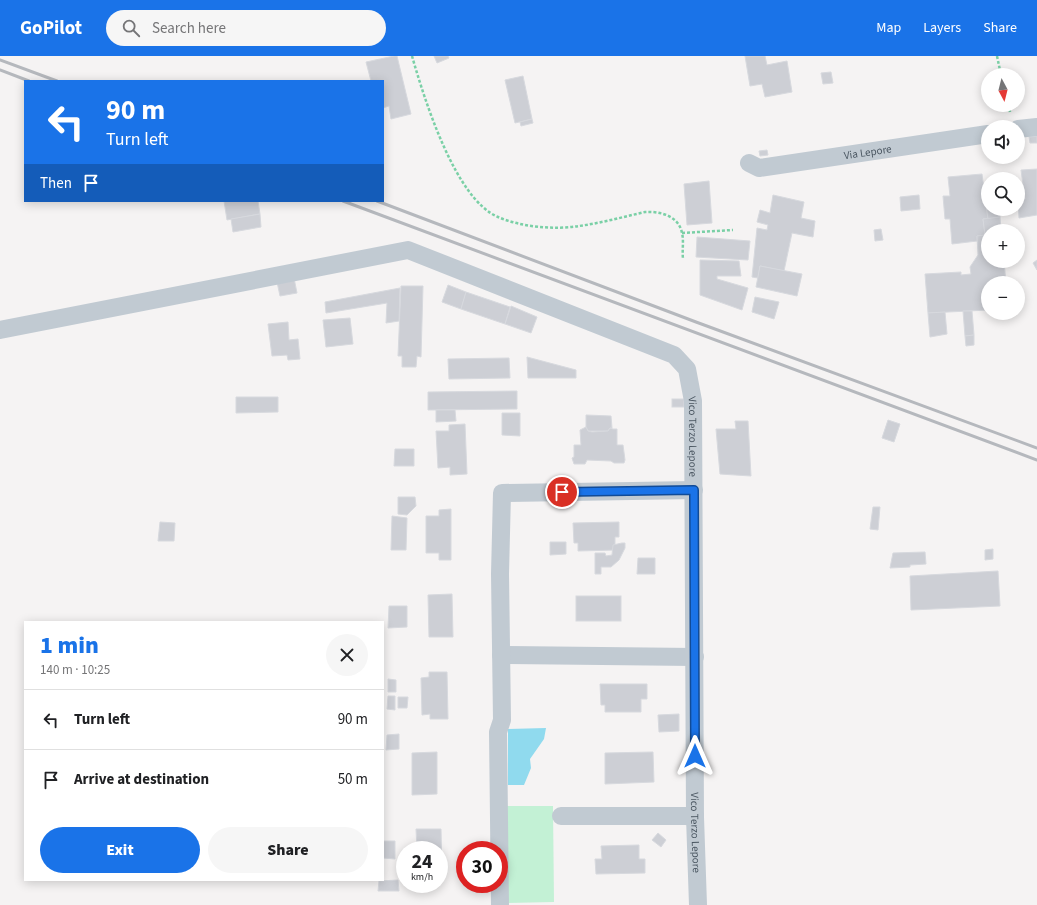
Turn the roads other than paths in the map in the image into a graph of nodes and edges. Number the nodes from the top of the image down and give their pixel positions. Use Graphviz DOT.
graph roads {
  1 [pos="1037,126"];
  2 [pos="1025,128"];
  3 [pos="981,135"];
  4 [pos="749,163"];
  5 [pos="0,330"];
  6 [pos="694,490"];
  7 [pos="501,655"];
  8 [pos="694,657"];
  9 [pos="561,816"];
  10 [pos="695,817"];
  11 [pos="500,905"];
  12 [pos="698,905"];
  1 -- 2 [label="street"];
  3 -- 4 [label="street, Via Lepore"];
  5 -- 6 [label="street, Vico Terzo Lepore"];
  6 -- 7 [label="street"];
  6 -- 8 [label="street, Vico Terzo Lepore"];
  7 -- 8 [label="street"];
  7 -- 11 [label="street"];
  8 -- 10 [label="street, Vico Terzo Lepore"];
  9 -- 10 [label="street"];
  10 -- 12 [label="street, Vico Terzo Lepore"];
}
